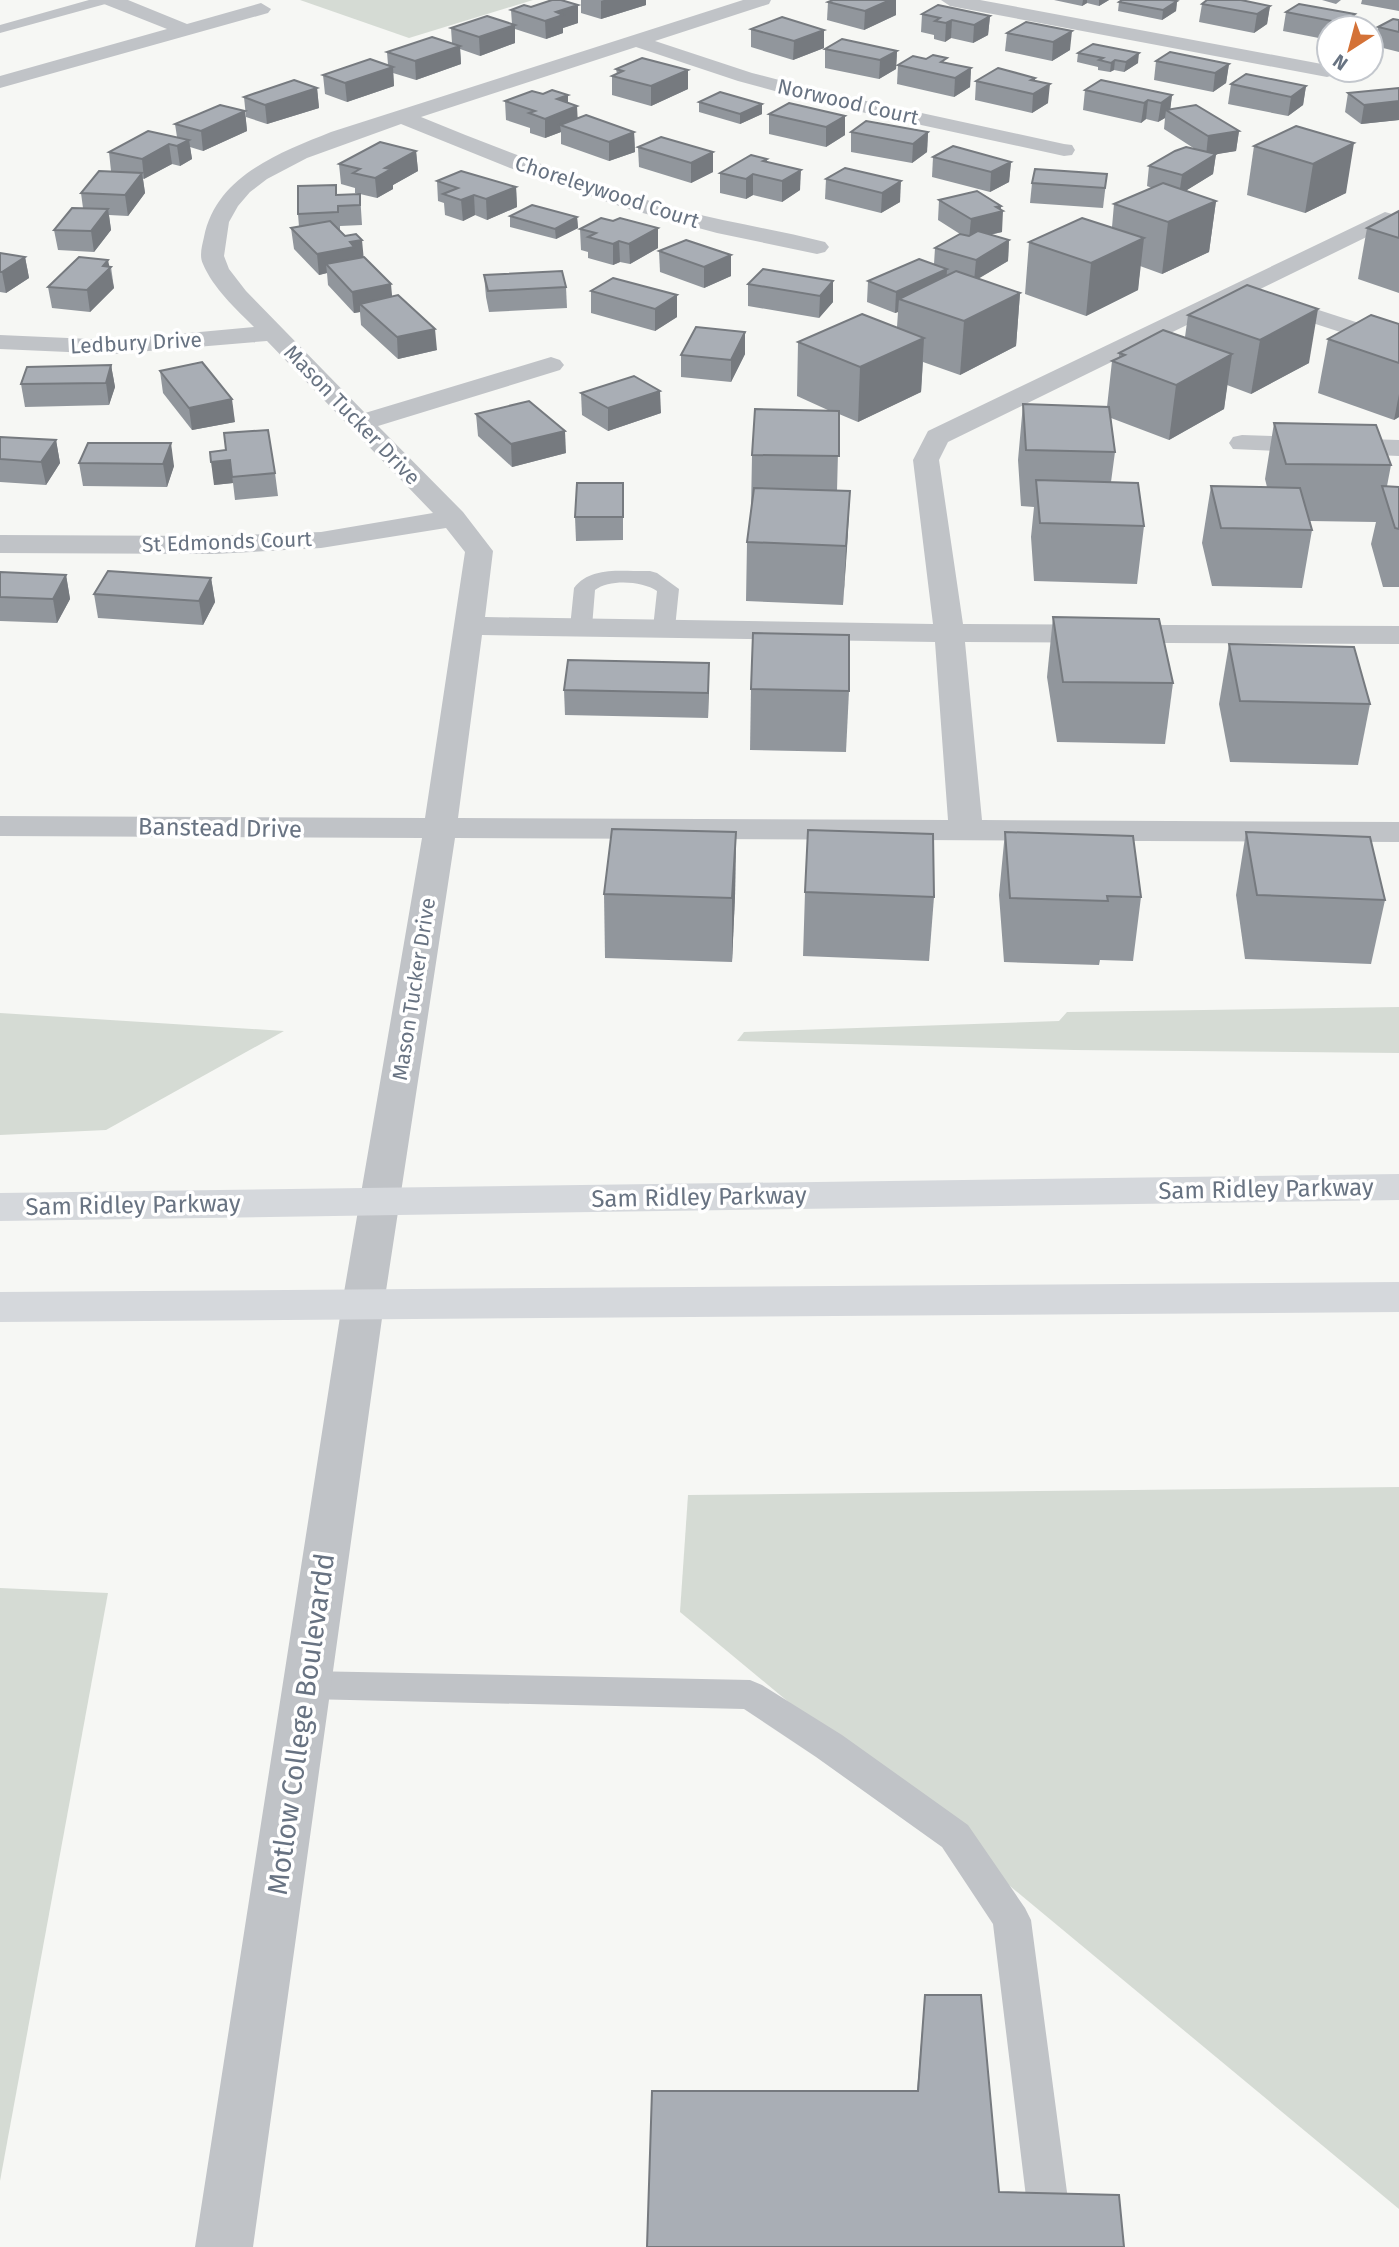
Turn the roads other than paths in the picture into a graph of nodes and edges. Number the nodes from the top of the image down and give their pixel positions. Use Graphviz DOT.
graph roads {
  1 [pos="104,0"];
  2 [pos="111,0"];
  3 [pos="762,0"];
  4 [pos="950,0"];
  5 [pos="261,9"];
  6 [pos="0,29"];
  7 [pos="184,29"];
  8 [pos="636,41"];
  9 [pos="1315,69"];
  10 [pos="0,82"];
  11 [pos="402,117"];
  12 [pos="1065,150"];
  13 [pos="1399,223"];
  14 [pos="817,247"];
  15 [pos="1238,291"];
  16 [pos="272,333"];
  17 [pos="0,342"];
  18 [pos="1399,344"];
  19 [pos="551,365"];
  20 [pos="360,423"];
  21 [pos="1242,443"];
  22 [pos="1399,448"];
  23 [pos="453,518"];
  24 [pos="0,544"];
  25 [pos="469,626"];
  26 [pos="581,627"];
  27 [pos="664,628"];
  28 [pos="949,633"];
  29 [pos="1399,635"];
  30 [pos="0,826"];
  31 [pos="440,830"];
  32 [pos="966,831"];
  33 [pos="1399,832"];
  34 [pos="1399,1187"];
  35 [pos="379,1202"];
  36 [pos="0,1207"];
  37 [pos="1399,1297"];
  38 [pos="363,1304"];
  39 [pos="0,1307"];
  40 [pos="307,1685"];
  41 [pos="1052,2239"];
  42 [pos="224,2247"];
  1 -- 6 [label="lane"];
  2 -- 7 [label="street"];
  3 -- 8 [label="street, Mason Tucker Drive"];
  4 -- 9 [label="street"];
  5 -- 7 [label="street"];
  7 -- 10 [label="street"];
  8 -- 11 [label="street, Mason Tucker Drive"];
  8 -- 12 [label="street, Norwood Court"];
  11 -- 14 [label="street, Choreleywood Court"];
  11 -- 16 [label="street, Mason Tucker Drive"];
  13 -- 15 [label="street"];
  15 -- 18 [label="street"];
  15 -- 28 [label="street"];
  16 -- 17 [label="street, Ledbury Drive"];
  16 -- 20 [label="street, Mason Tucker Drive"];
  19 -- 20 [label="street"];
  20 -- 23 [label="street, Mason Tucker Drive"];
  21 -- 22 [label="street"];
  23 -- 24 [label="street, St Edmonds Court"];
  23 -- 25 [label="street, Mason Tucker Drive"];
  25 -- 26 [label="street"];
  25 -- 31 [label="street, Mason Tucker Drive"];
  26 -- 27 [label="street"];
  26 -- 27 [label="lane"];
  27 -- 28 [label="street"];
  28 -- 29 [label="street"];
  28 -- 32 [label="street"];
  30 -- 31 [label="street, Banstead Drive"];
  31 -- 32 [label="street, Banstead Drive"];
  31 -- 35 [label="street, Mason Tucker Drive"];
  32 -- 33 [label="street, Banstead Drive"];
  34 -- 35 [label="main road, Sam Ridley Parkway"];
  35 -- 36 [label="main road, Sam Ridley Parkway"];
  35 -- 38 [label="street, Motlow College Boulevardd"];
  37 -- 38 [label="main road"];
  38 -- 39 [label="main road"];
  38 -- 40 [label="street, Motlow College Boulevardd"];
  40 -- 41 [label="lane"];
  40 -- 42 [label="street, Motlow College Boulevardd"];
}
